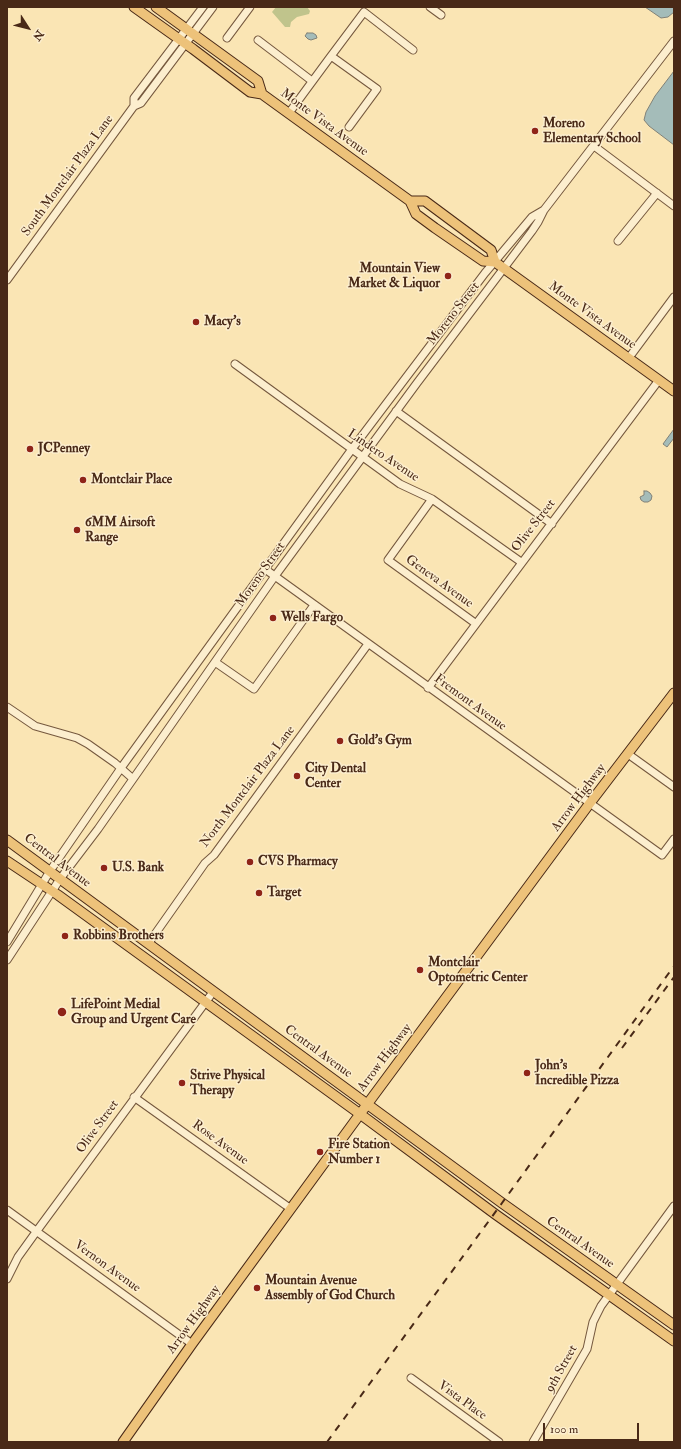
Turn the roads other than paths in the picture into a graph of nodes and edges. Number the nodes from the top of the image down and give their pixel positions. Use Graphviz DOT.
graph roads {
  1 [pos="134,7"];
  2 [pos="156,7"];
  3 [pos="202,7"];
  4 [pos="213,7"];
  5 [pos="250,7"];
  6 [pos="430,7"];
  7 [pos="366,10"];
  8 [pos="441,15"];
  9 [pos="189,31"];
  10 [pos="227,38"];
  11 [pos="258,40"];
  12 [pos="674,41"];
  13 [pos="182,42"];
  14 [pos="413,50"];
  15 [pos="331,56"];
  16 [pos="312,82"];
  17 [pos="262,94"];
  18 [pos="289,113"];
  19 [pos="349,127"];
  20 [pos="594,146"];
  21 [pos="657,193"];
  22 [pos="410,201"];
  23 [pos="674,206"];
  24 [pos="544,210"];
  25 [pos="618,241"];
  26 [pos="495,262"];
  27 [pos="504,268"];
  28 [pos="7,280"];
  29 [pos="674,297"];
  30 [pos="628,358"];
  31 [pos="235,364"];
  32 [pos="659,380"];
  33 [pos="674,391"];
  34 [pos="396,411"];
  35 [pos="352,449"];
  36 [pos="362,457"];
  37 [pos="432,499"];
  38 [pos="552,524"];
  39 [pos="521,562"];
  40 [pos="265,569"];
  41 [pos="275,576"];
  42 [pos="314,605"];
  43 [pos="476,623"];
  44 [pos="368,644"];
  45 [pos="215,662"];
  46 [pos="428,688"];
  47 [pos="674,694"];
  48 [pos="7,706"];
  49 [pos="628,754"];
  50 [pos="121,768"];
  51 [pos="132,778"];
  52 [pos="674,787"];
  53 [pos="590,804"];
  54 [pos="674,839"];
  55 [pos="7,840"];
  56 [pos="7,861"];
  57 [pos="50,871"];
  58 [pos="60,879"];
  59 [pos="42,885"];
  60 [pos="52,891"];
  61 [pos="7,942"];
  62 [pos="148,944"];
  63 [pos="7,960"];
  64 [pos="213,992"];
  65 [pos="205,1002"];
  66 [pos="134,1097"];
  67 [pos="368,1104"];
  68 [pos="360,1114"];
  69 [pos="674,1206"];
  70 [pos="291,1209"];
  71 [pos="7,1210"];
  72 [pos="36,1232"];
  73 [pos="7,1278"];
  74 [pos="617,1285"];
  75 [pos="609,1295"];
  76 [pos="674,1325"];
  77 [pos="674,1341"];
  78 [pos="192,1344"];
  79 [pos="411,1378"];
  80 [pos="123,1442"];
  81 [pos="499,1442"];
  82 [pos="533,1442"];
  1 -- 13 [label="main road, Monte Vista Avenue"];
  2 -- 9 [label="main road, Monte Vista Avenue"];
  3 -- 9 [label="street"];
  4 -- 9 [label="street"];
  5 -- 10 [label="street"];
  6 -- 8 [label="street"];
  7 -- 14 [label="street"];
  7 -- 15 [label="street"];
  9 -- 13 [label="street, South Montclair Plaza Lane"];
  9 -- 17 [label="main road, Monte Vista Avenue"];
  11 -- 16 [label="street"];
  12 -- 20 [label="street, Moreno Street"];
  13 -- 17 [label="main road, Monte Vista Avenue"];
  13 -- 28 [label="street, South Montclair Plaza Lane"];
  15 -- 16 [label="street"];
  15 -- 19 [label="street"];
  16 -- 18 [label="street"];
  17 -- 18 [label="main road, Monte Vista Avenue"];
  18 -- 22 [label="main road, Monte Vista Avenue"];
  20 -- 21 [label="street"];
  20 -- 24 [label="street, Moreno Street"];
  21 -- 23 [label="street"];
  21 -- 25 [label="street"];
  22 -- 26 [label="main road, Monte Vista Avenue"];
  22 -- 26 [label="main road, Monte Vista Avenue"];
  24 -- 26 [label="street, Moreno Street"];
  24 -- 27 [label="street, Moreno Street"];
  26 -- 27 [label="main road, Monte Vista Avenue"];
  26 -- 35 [label="street, Moreno Street"];
  27 -- 30 [label="main road, Monte Vista Avenue"];
  27 -- 34 [label="street, Moreno Street"];
  29 -- 30 [label="street"];
  30 -- 32 [label="main road, Monte Vista Avenue"];
  31 -- 35 [label="street, Lindero Avenue"];
  32 -- 33 [label="main road, Monte Vista Avenue"];
  32 -- 38 [label="street, Olive Street"];
  34 -- 36 [label="street, Moreno Street"];
  34 -- 38 [label="street"];
  35 -- 36 [label="street, Lindero Avenue"];
  35 -- 40 [label="street, Moreno Street"];
  36 -- 37 [label="street, Lindero Avenue"];
  36 -- 41 [label="street, Moreno Street"];
  37 -- 39 [label="street, Lindero Avenue"];
  37 -- 43 [label="street, Geneva Avenue"];
  38 -- 39 [label="street, Olive Street"];
  39 -- 43 [label="street, Olive Street"];
  40 -- 41 [label="street, Fremont Avenue"];
  40 -- 50 [label="street, Moreno Street"];
  41 -- 42 [label="street, Fremont Avenue"];
  41 -- 45 [label="street, Moreno Street"];
  42 -- 44 [label="street, Fremont Avenue"];
  42 -- 45 [label="street"];
  43 -- 46 [label="street, Olive Street"];
  44 -- 46 [label="street, Fremont Avenue"];
  44 -- 62 [label="street, North Montclair Plaza Lane"];
  45 -- 51 [label="street, Moreno Street"];
  46 -- 53 [label="street, Fremont Avenue"];
  47 -- 49 [label="main road, Arrow Highway"];
  48 -- 50 [label="street"];
  49 -- 52 [label="street"];
  49 -- 53 [label="main road, Arrow Highway"];
  50 -- 51 [label="street"];
  50 -- 57 [label="street, Moreno Street"];
  51 -- 58 [label="street, Moreno Street"];
  53 -- 54 [label="street, Fremont Avenue"];
  53 -- 67 [label="main road, Arrow Highway"];
  55 -- 57 [label="main road, Central Avenue"];
  56 -- 59 [label="main road, Central Avenue"];
  57 -- 58 [label="main road, Central Avenue"];
  57 -- 59 [label="street, Moreno Street"];
  58 -- 60 [label="street, Moreno Street"];
  58 -- 62 [label="main road, Central Avenue"];
  59 -- 60 [label="main road, Central Avenue"];
  59 -- 61 [label="street, Moreno Street"];
  60 -- 63 [label="street, Moreno Street"];
  60 -- 65 [label="main road, Central Avenue"];
  62 -- 64 [label="main road, Central Avenue"];
  64 -- 65 [label="street, Olive Street"];
  64 -- 67 [label="main road, Central Avenue"];
  65 -- 66 [label="street, Olive Street"];
  65 -- 68 [label="main road, Central Avenue"];
  66 -- 70 [label="street, Rose Avenue"];
  66 -- 72 [label="street, Olive Street"];
  67 -- 68 [label="main road, Arrow Highway"];
  67 -- 74 [label="main road, Central Avenue"];
  68 -- 70 [label="main road, Arrow Highway"];
  68 -- 75 [label="main road, Central Avenue"];
  69 -- 74 [label="street, 9th Street"];
  70 -- 78 [label="main road, Arrow Highway"];
  71 -- 72 [label="street, Vernon Avenue"];
  72 -- 73 [label="street, Olive Street"];
  72 -- 78 [label="street, Vernon Avenue"];
  74 -- 75 [label="street, 9th Street"];
  74 -- 76 [label="main road, Central Avenue"];
  75 -- 77 [label="main road, Central Avenue"];
  75 -- 82 [label="street, 9th Street"];
  78 -- 80 [label="main road, Arrow Highway"];
  79 -- 81 [label="street, Vista Place"];
}
